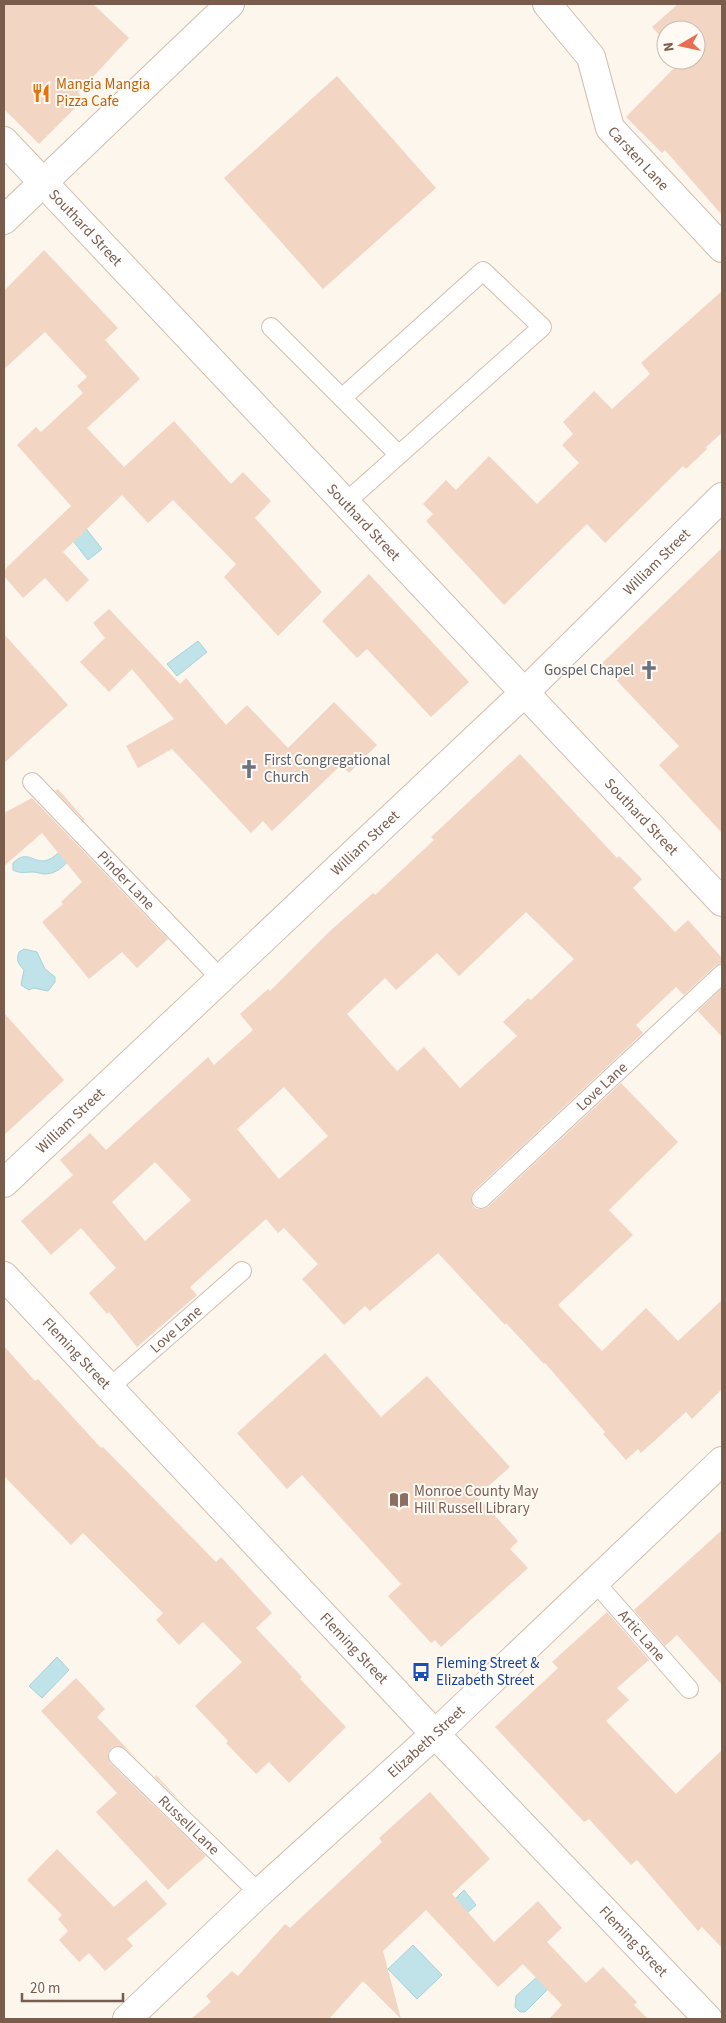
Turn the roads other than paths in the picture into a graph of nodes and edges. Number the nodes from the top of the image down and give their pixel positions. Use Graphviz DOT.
graph roads {
  1 [pos="230,4"];
  2 [pos="547,4"];
  3 [pos="4,141"];
  4 [pos="43,182"];
  5 [pos="4,220"];
  6 [pos="722,248"];
  7 [pos="271,327"];
  8 [pos="342,398"];
  9 [pos="399,455"];
  10 [pos="722,497"];
  11 [pos="345,503"];
  12 [pos="525,692"];
  13 [pos="32,782"];
  14 [pos="722,902"];
  15 [pos="722,974"];
  16 [pos="220,979"];
  17 [pos="4,1183"];
  18 [pos="481,1199"];
  19 [pos="242,1271"];
  20 [pos="4,1276"];
  21 [pos="109,1388"];
  22 [pos="722,1461"];
  23 [pos="595,1582"];
  24 [pos="689,1689"];
  25 [pos="435,1734"];
  26 [pos="118,1756"];
  27 [pos="259,1893"];
  28 [pos="127,2019"];
  29 [pos="708,2019"];
  1 -- 4 [label="street"];
  2 -- 6 [label="street, Carsten Lane"];
  3 -- 4 [label="street, Southard Street"];
  4 -- 5 [label="street"];
  4 -- 11 [label="street, Southard Street"];
  7 -- 8 [label="lane"];
  8 -- 9 [label="lane"];
  8 -- 9 [label="lane"];
  9 -- 11 [label="lane"];
  10 -- 12 [label="street, William Street"];
  11 -- 12 [label="street, Southard Street"];
  12 -- 14 [label="street, Southard Street"];
  12 -- 16 [label="street, William Street"];
  13 -- 16 [label="lane, Pinder Lane"];
  15 -- 18 [label="lane, Love Lane"];
  16 -- 17 [label="street, William Street"];
  19 -- 21 [label="lane, Love Lane"];
  20 -- 21 [label="street, Fleming Street"];
  21 -- 25 [label="street, Fleming Street"];
  22 -- 23 [label="street, Elizabeth Street"];
  23 -- 24 [label="lane, Artic Lane"];
  23 -- 25 [label="street, Elizabeth Street"];
  25 -- 27 [label="street, Elizabeth Street"];
  25 -- 29 [label="street, Fleming Street"];
  26 -- 27 [label="lane, Russell Lane"];
  27 -- 28 [label="street, Elizabeth Street"];
}
